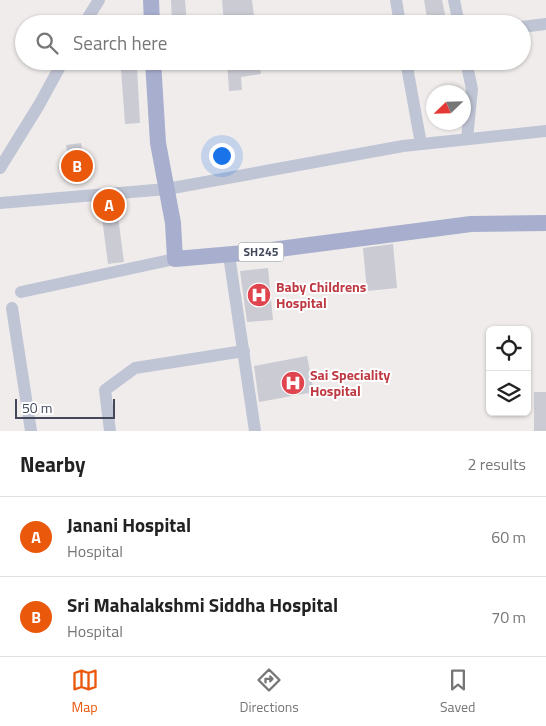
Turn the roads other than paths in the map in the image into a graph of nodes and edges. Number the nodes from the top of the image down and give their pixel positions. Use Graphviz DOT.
graph roads {
  1 [pos="99,0"];
  2 [pos="151,0"];
  3 [pos="396,0"];
  4 [pos="454,0"];
  5 [pos="90,15"];
  6 [pos="152,15"];
  7 [pos="398,15"];
  8 [pos="457,15"];
  9 [pos="546,24"];
  10 [pos="531,26"];
  11 [pos="59,70"];
  12 [pos="154,70"];
  13 [pos="408,70"];
  14 [pos="468,70"];
  15 [pos="546,131"];
  16 [pos="467,139"];
  17 [pos="421,144"];
  18 [pos="0,168"];
  19 [pos="167,189"];
  20 [pos="0,203"];
  21 [pos="546,223"];
  22 [pos="229,254"];
  23 [pos="175,259"];
  24 [pos="21,292"];
  25 [pos="12,308"];
  26 [pos="244,351"];
  27 [pos="30,431"];
  28 [pos="110,431"];
  29 [pos="255,431"];
  1 -- 5 [label="street"];
  2 -- 6 [label="main road"];
  3 -- 7 [label="street"];
  4 -- 8 [label="street"];
  9 -- 10 [label="street"];
  11 -- 18 [label="street"];
  12 -- 19 [label="main road"];
  13 -- 17 [label="street"];
  14 -- 16 [label="street"];
  15 -- 16 [label="street"];
  16 -- 17 [label="street"];
  17 -- 19 [label="street"];
  19 -- 20 [label="street"];
  19 -- 23 [label="main road"];
  21 -- 22 [label="main road, SH245"];
  22 -- 23 [label="main road, SH245"];
  22 -- 26 [label="street"];
  23 -- 24 [label="street"];
  25 -- 27 [label="street"];
  26 -- 28 [label="street"];
  26 -- 29 [label="street"];
}
